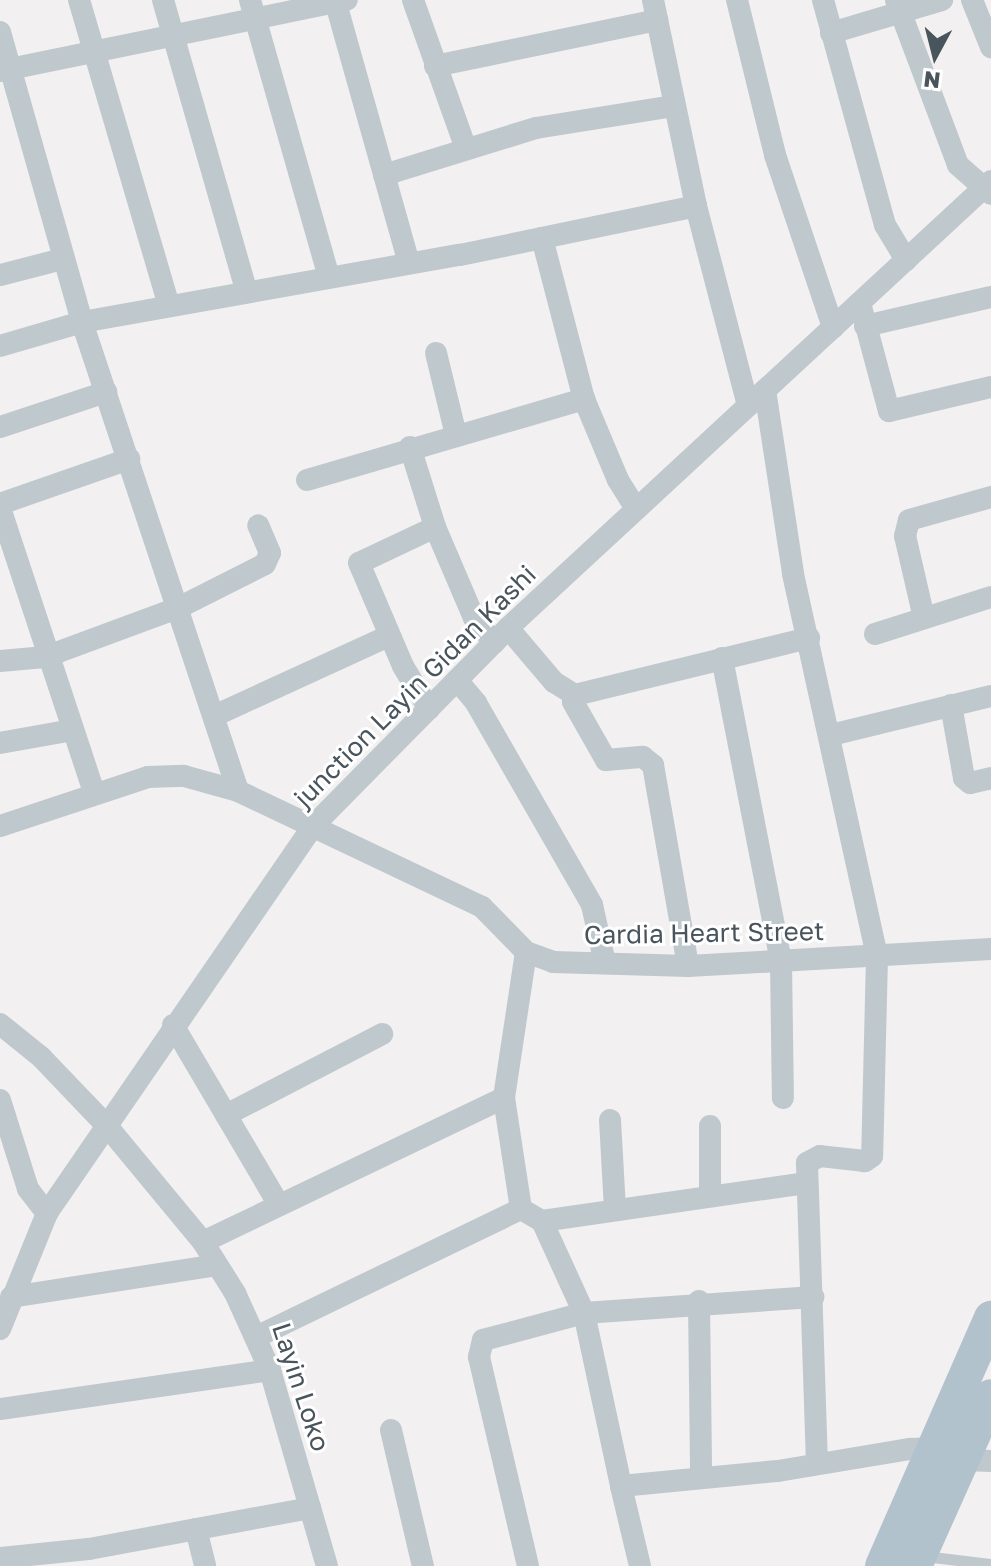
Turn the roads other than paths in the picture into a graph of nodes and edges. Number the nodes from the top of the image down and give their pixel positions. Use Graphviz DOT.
graph roads {
  1 [pos="79,0"];
  2 [pos="163,0"];
  3 [pos="413,0"];
  4 [pos="737,0"];
  5 [pos="823,0"];
  6 [pos="942,0"];
  7 [pos="972,0"];
  8 [pos="339,1"];
  9 [pos="898,6"];
  10 [pos="655,10"];
  11 [pos="252,11"];
  12 [pos="0,32"];
  13 [pos="831,33"];
  14 [pos="173,38"];
  15 [pos="991,47"];
  16 [pos="91,54"];
  17 [pos="435,66"];
  18 [pos="4,71"];
  19 [pos="674,106"];
  20 [pos="466,149"];
  21 [pos="384,175"];
  22 [pos="988,189"];
  23 [pos="696,206"];
  24 [pos="542,238"];
  25 [pos="63,259"];
  26 [pos="906,260"];
  27 [pos="409,263"];
  28 [pos="0,275"];
  29 [pos="329,277"];
  30 [pos="247,292"];
  31 [pos="991,297"];
  32 [pos="860,303"];
  33 [pos="169,306"];
  34 [pos="82,322"];
  35 [pos="865,326"];
  36 [pos="833,327"];
  37 [pos="0,346"];
  38 [pos="436,353"];
  39 [pos="991,387"];
  40 [pos="106,392"];
  41 [pos="756,398"];
  42 [pos="584,399"];
  43 [pos="0,427"];
  44 [pos="456,435"];
  45 [pos="410,447"];
  46 [pos="129,459"];
  47 [pos="307,480"];
  48 [pos="991,497"];
  49 [pos="0,506"];
  50 [pos="636,509"];
  51 [pos="258,525"];
  52 [pos="435,527"];
  53 [pos="991,597"];
  54 [pos="180,607"];
  55 [pos="924,618"];
  56 [pos="875,634"];
  57 [pos="389,636"];
  58 [pos="501,636"];
  59 [pos="809,638"];
  60 [pos="45,657"];
  61 [pos="722,658"];
  62 [pos="0,661"];
  63 [pos="457,680"];
  64 [pos="575,695"];
  65 [pos="991,696"];
  66 [pos="951,705"];
  67 [pos="429,709"];
  68 [pos="214,716"];
  69 [pos="72,730"];
  70 [pos="831,735"];
  71 [pos="0,743"];
  72 [pos="991,778"];
  73 [pos="238,791"];
  74 [pos="94,792"];
  75 [pos="0,826"];
  76 [pos="313,826"];
  77 [pos="991,949"];
  78 [pos="526,952"];
  79 [pos="877,957"];
  80 [pos="781,962"];
  81 [pos="605,963"];
  82 [pos="688,966"];
  83 [pos="0,1024"];
  84 [pos="173,1025"];
  85 [pos="382,1034"];
  86 [pos="504,1098"];
  87 [pos="783,1098"];
  88 [pos="1,1105"];
  89 [pos="226,1115"];
  90 [pos="610,1120"];
  91 [pos="107,1126"];
  92 [pos="710,1126"];
  93 [pos="805,1183"];
  94 [pos="710,1196"];
  95 [pos="279,1205"];
  96 [pos="521,1209"];
  97 [pos="615,1210"];
  98 [pos="47,1213"];
  99 [pos="542,1221"];
  100 [pos="203,1242"];
  101 [pos="217,1265"];
  102 [pos="11,1274"];
  103 [pos="11,1297"];
  104 [pos="813,1297"];
  105 [pos="699,1301"];
  106 [pos="584,1313"];
  107 [pos="991,1318"];
  108 [pos="0,1329"];
  109 [pos="258,1336"];
  110 [pos="270,1370"];
  111 [pos="991,1396"];
  112 [pos="0,1409"];
  113 [pos="391,1430"];
  114 [pos="963,1456"];
  115 [pos="817,1462"];
  116 [pos="701,1477"];
  117 [pos="621,1486"];
  118 [pos="310,1508"];
  119 [pos="196,1529"];
  120 [pos="0,1558"];
  121 [pos="917,1561"];
  122 [pos="991,1564"];
  123 [pos="205,1566"];
  124 [pos="327,1566"];
  125 [pos="423,1566"];
  126 [pos="528,1566"];
  127 [pos="640,1566"];
  128 [pos="882,1566"];
  1 -- 16 [label="street"];
  2 -- 14 [label="street"];
  3 -- 17 [label="street"];
  4 -- 36 [label="street"];
  5 -- 13 [label="street"];
  6 -- 9 [label="street"];
  7 -- 15 [label="street"];
  8 -- 11 [label="street"];
  8 -- 21 [label="street"];
  9 -- 13 [label="street"];
  9 -- 22 [label="street"];
  10 -- 17 [label="street"];
  10 -- 19 [label="street"];
  11 -- 14 [label="street"];
  11 -- 29 [label="street"];
  12 -- 18 [label="street"];
  13 -- 26 [label="street"];
  14 -- 16 [label="street"];
  14 -- 30 [label="street"];
  16 -- 18 [label="street"];
  16 -- 33 [label="street"];
  17 -- 20 [label="street"];
  18 -- 25 [label="street"];
  19 -- 20 [label="street"];
  19 -- 23 [label="street"];
  20 -- 21 [label="street"];
  21 -- 27 [label="street"];
  22 -- 26 [label="street, junction Layin Gidan Kashi"];
  23 -- 24 [label="street"];
  23 -- 41 [label="street"];
  24 -- 27 [label="street"];
  24 -- 42 [label="street"];
  25 -- 28 [label="street"];
  25 -- 34 [label="street"];
  26 -- 32 [label="street, junction Layin Gidan Kashi"];
  27 -- 29 [label="street"];
  29 -- 30 [label="street"];
  30 -- 33 [label="street"];
  31 -- 35 [label="street"];
  32 -- 35 [label="street"];
  32 -- 36 [label="street, junction Layin Gidan Kashi"];
  33 -- 34 [label="street"];
  34 -- 37 [label="street"];
  34 -- 40 [label="street"];
  35 -- 39 [label="street"];
  36 -- 41 [label="street, junction Layin Gidan Kashi"];
  38 -- 44 [label="street"];
  40 -- 43 [label="street"];
  40 -- 46 [label="street"];
  41 -- 50 [label="street, junction Layin Gidan Kashi"];
  41 -- 59 [label="street"];
  42 -- 44 [label="street"];
  42 -- 50 [label="street"];
  44 -- 45 [label="street"];
  45 -- 47 [label="street"];
  45 -- 52 [label="street"];
  46 -- 49 [label="street"];
  46 -- 54 [label="street"];
  48 -- 55 [label="street"];
  49 -- 60 [label="street"];
  50 -- 58 [label="street, junction Layin Gidan Kashi"];
  51 -- 54 [label="street"];
  52 -- 57 [label="street"];
  52 -- 58 [label="street"];
  53 -- 55 [label="street"];
  54 -- 60 [label="street"];
  54 -- 68 [label="street"];
  55 -- 56 [label="street"];
  57 -- 67 [label="street"];
  57 -- 68 [label="street"];
  58 -- 63 [label="street, junction Layin Gidan Kashi"];
  58 -- 64 [label="street"];
  59 -- 61 [label="street"];
  59 -- 70 [label="street"];
  60 -- 62 [label="street"];
  60 -- 69 [label="street"];
  61 -- 64 [label="street"];
  61 -- 80 [label="street"];
  63 -- 67 [label="street, junction Layin Gidan Kashi"];
  63 -- 81 [label="street"];
  64 -- 82 [label="street"];
  65 -- 66 [label="street"];
  66 -- 70 [label="street"];
  66 -- 72 [label="street"];
  67 -- 76 [label="street, junction Layin Gidan Kashi"];
  68 -- 73 [label="street"];
  69 -- 71 [label="street"];
  69 -- 74 [label="street"];
  70 -- 79 [label="street"];
  73 -- 74 [label="street"];
  73 -- 76 [label="street"];
  74 -- 75 [label="street"];
  76 -- 78 [label="street"];
  76 -- 84 [label="street, junction Layin Gidan Kashi"];
  77 -- 79 [label="street, Cardia Heart Street"];
  78 -- 81 [label="street, Cardia Heart Street"];
  78 -- 86 [label="street"];
  79 -- 80 [label="street, Cardia Heart Street"];
  79 -- 93 [label="street"];
  80 -- 82 [label="street, Cardia Heart Street"];
  80 -- 87 [label="street"];
  81 -- 82 [label="street, Cardia Heart Street"];
  83 -- 91 [label="street, Layin Loko"];
  84 -- 89 [label="street"];
  84 -- 91 [label="street, junction Layin Gidan Kashi"];
  85 -- 89 [label="street"];
  86 -- 95 [label="street"];
  86 -- 96 [label="street"];
  88 -- 98 [label="street"];
  89 -- 95 [label="street"];
  90 -- 97 [label="street"];
  91 -- 98 [label="street, junction Layin Gidan Kashi"];
  91 -- 100 [label="street, Layin Loko"];
  92 -- 94 [label="street"];
  93 -- 94 [label="street"];
  93 -- 104 [label="street"];
  94 -- 97 [label="street"];
  95 -- 100 [label="street"];
  96 -- 99 [label="street"];
  96 -- 109 [label="street"];
  97 -- 99 [label="street"];
  98 -- 102 [label="street, junction Layin Gidan Kashi"];
  99 -- 106 [label="street"];
  100 -- 101 [label="street, Layin Loko"];
  101 -- 103 [label="street"];
  101 -- 109 [label="street, Layin Loko"];
  102 -- 103 [label="street, junction Layin Gidan Kashi"];
  103 -- 108 [label="street, junction Layin Gidan Kashi"];
  104 -- 105 [label="street"];
  104 -- 115 [label="street"];
  105 -- 106 [label="street"];
  105 -- 116 [label="street"];
  106 -- 117 [label="street"];
  106 -- 126 [label="street"];
  107 -- 114 [label="main road"];
  109 -- 110 [label="street, Layin Loko"];
  110 -- 112 [label="street"];
  110 -- 118 [label="street, Layin Loko"];
  111 -- 114 [label="main road"];
  113 -- 125 [label="street"];
  114 -- 115 [label="street"];
  114 -- 121 [label="main road"];
  114 -- 128 [label="main road"];
  115 -- 116 [label="street"];
  116 -- 117 [label="street"];
  117 -- 127 [label="street"];
  118 -- 119 [label="street"];
  118 -- 124 [label="street, Layin Loko"];
  119 -- 120 [label="street"];
  119 -- 123 [label="street"];
  121 -- 122 [label="lane"];
}
